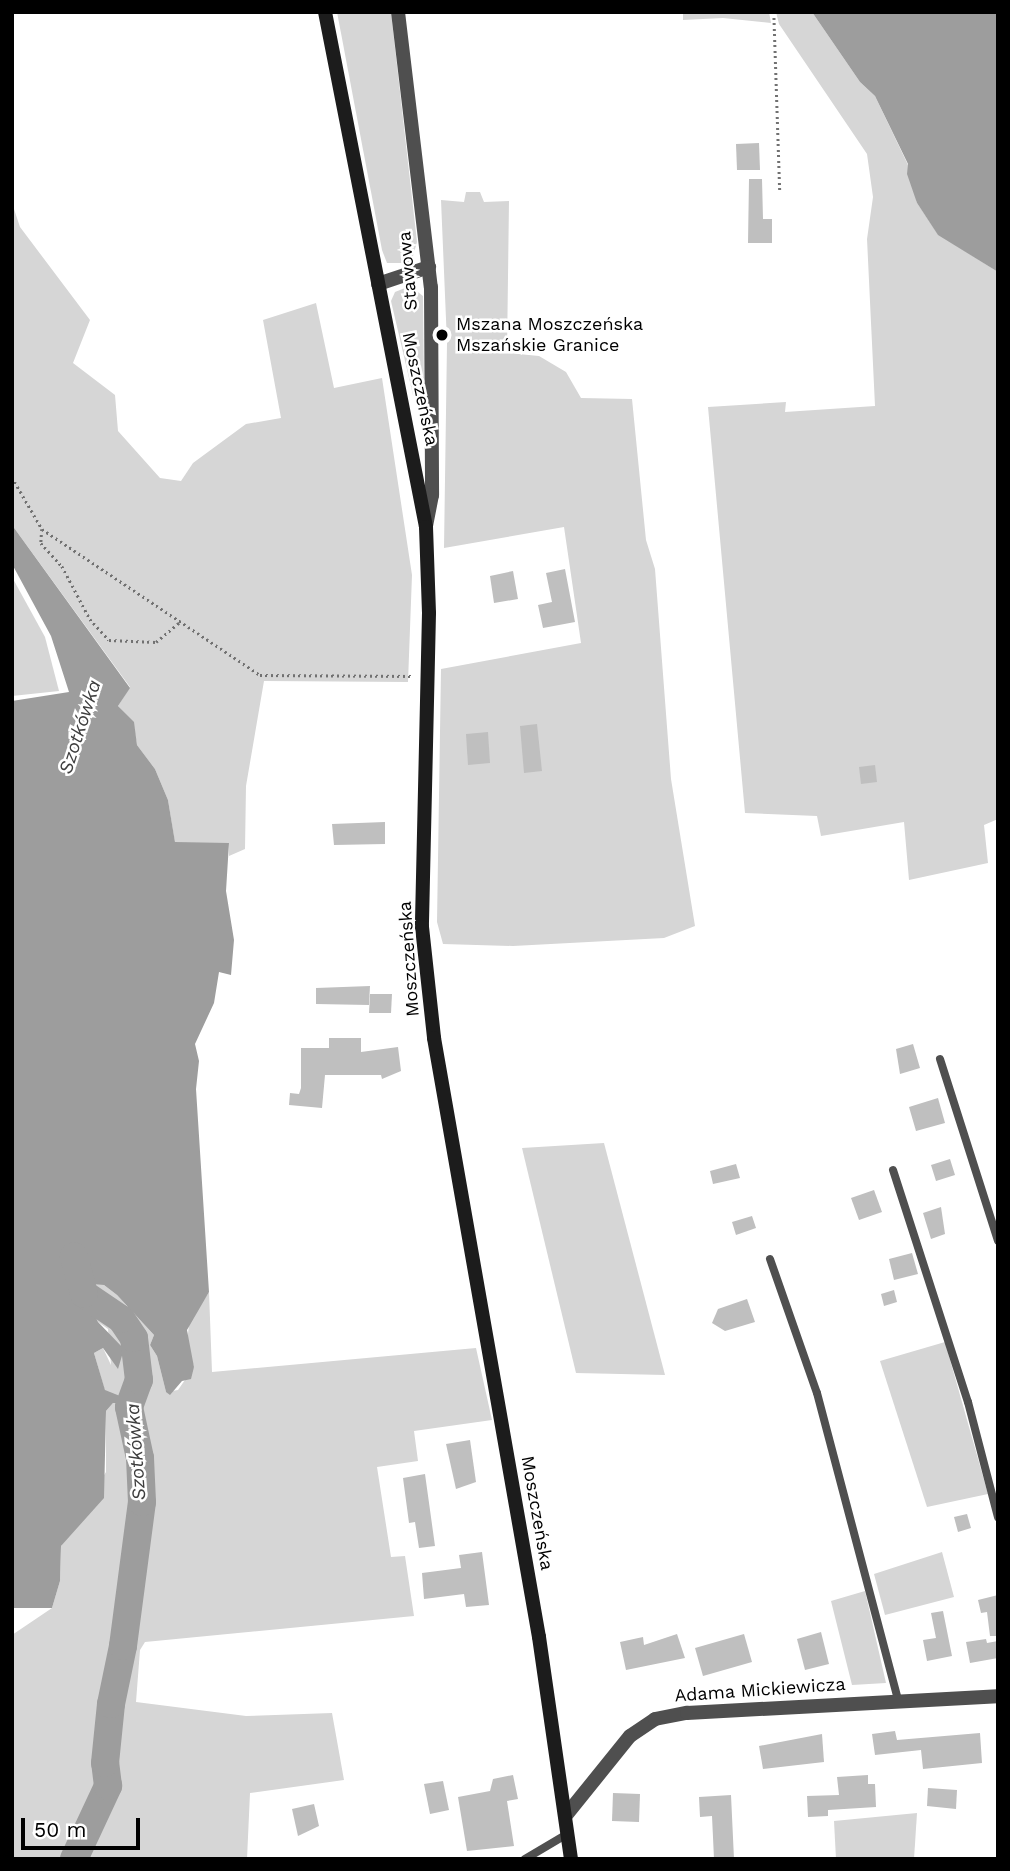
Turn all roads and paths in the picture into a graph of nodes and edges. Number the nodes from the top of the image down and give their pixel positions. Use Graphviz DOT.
graph roads {
  1 [pos="325,12"];
  2 [pos="398,12"];
  3 [pos="774,12"];
  4 [pos="780,191"];
  5 [pos="429,267"];
  6 [pos="378,284"];
  7 [pos="12,477"];
  8 [pos="426,527"];
  9 [pos="42,529"];
  10 [pos="179,623"];
  11 [pos="428,676"];
  12 [pos="940,1059"];
  13 [pos="893,1170"];
  14 [pos="998,1241"];
  15 [pos="770,1259"];
  16 [pos="998,1517"];
  17 [pos="998,1696"];
  18 [pos="898,1700"];
  19 [pos="567,1814"];
  20 [pos="569,1833"];
  21 [pos="525,1859"];
  22 [pos="571,1859"];
  1 -- 6 [label="street, Moszczeńska"];
  2 -- 5 [label="street, Stawowa"];
  3 -- 4 [label="path"];
  5 -- 6 [label="street"];
  5 -- 8 [label="street, Stawowa"];
  6 -- 8 [label="street, Moszczeńska"];
  7 -- 9 [label="path"];
  8 -- 11 [label="street, Moszczeńska"];
  9 -- 10 [label="path"];
  9 -- 10 [label="path"];
  10 -- 11 [label="path"];
  11 -- 19 [label="street, Moszczeńska"];
  12 -- 14 [label="lane"];
  13 -- 16 [label="lane"];
  15 -- 18 [label="lane"];
  17 -- 18 [label="street, Adama Mickiewicza"];
  18 -- 19 [label="street, Adama Mickiewicza"];
  19 -- 20 [label="street, Moszczeńska"];
  20 -- 21 [label="lane"];
  20 -- 22 [label="street, Moszczeńska"];
}
